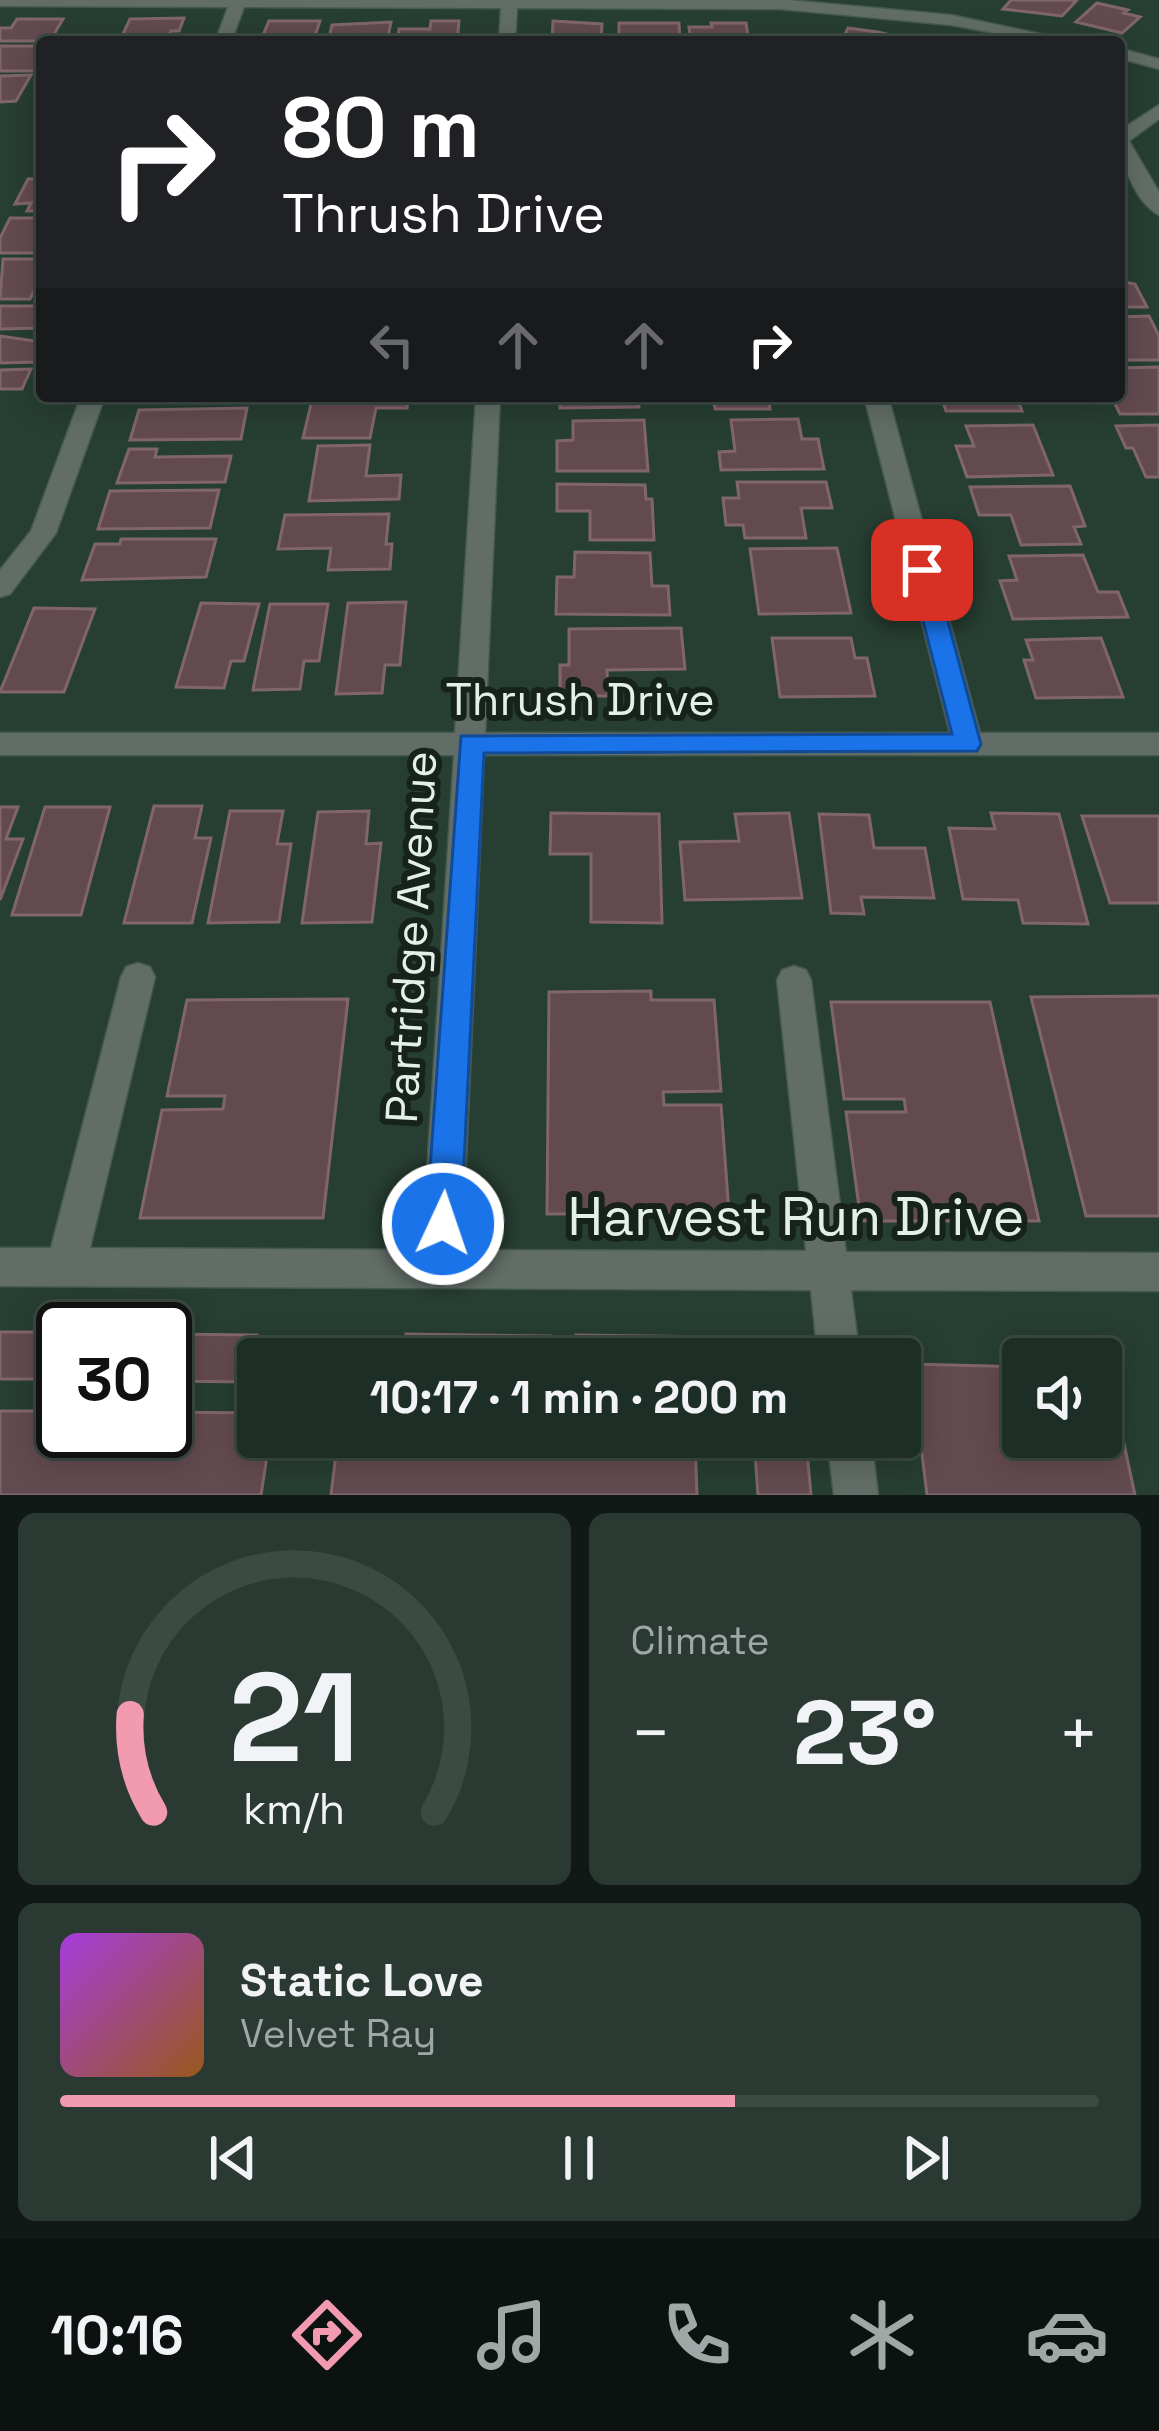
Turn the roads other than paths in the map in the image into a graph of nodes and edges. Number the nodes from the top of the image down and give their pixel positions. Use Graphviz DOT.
graph roads {
  1 [pos="0,1"];
  2 [pos="238,1"];
  3 [pos="509,2"];
  4 [pos="225,36"];
  5 [pos="507,36"];
  6 [pos="1038,36"];
  7 [pos="1125,55"];
  8 [pos="1159,64"];
  9 [pos="1159,110"];
  10 [pos="1125,136"];
  11 [pos="1125,150"];
  12 [pos="1159,209"];
  13 [pos="91,402"];
  14 [pos="488,402"];
  15 [pos="878,402"];
  16 [pos="0,588"];
  17 [pos="0,743"];
  18 [pos="470,743"];
  19 [pos="968,744"];
  20 [pos="1159,744"];
  21 [pos="138,977"];
  22 [pos="794,980"];
  23 [pos="0,1267"];
  24 [pos="66,1267"];
  25 [pos="441,1269"];
  26 [pos="828,1271"];
  27 [pos="1159,1272"];
  28 [pos="836,1338"];
  29 [pos="852,1458"];
  30 [pos="856,1495"];
  1 -- 2 [label="street"];
  2 -- 3 [label="street"];
  2 -- 4 [label="street"];
  3 -- 5 [label="street"];
  3 -- 6 [label="street"];
  7 -- 8 [label="street"];
  9 -- 10 [label="street"];
  11 -- 12 [label="street"];
  13 -- 16 [label="street"];
  14 -- 18 [label="street, Partridge Avenue"];
  15 -- 19 [label="street"];
  17 -- 18 [label="street, Thrush Drive"];
  18 -- 19 [label="street, Thrush Drive"];
  18 -- 25 [label="street, Partridge Avenue"];
  19 -- 20 [label="street, Thrush Drive"];
  21 -- 24 [label="street"];
  22 -- 26 [label="street"];
  23 -- 24 [label="street, Harvest Run Drive"];
  24 -- 25 [label="street, Harvest Run Drive"];
  25 -- 26 [label="street, Harvest Run Drive"];
  26 -- 27 [label="street, Harvest Run Drive"];
  26 -- 28 [label="street"];
  29 -- 30 [label="street"];
}
